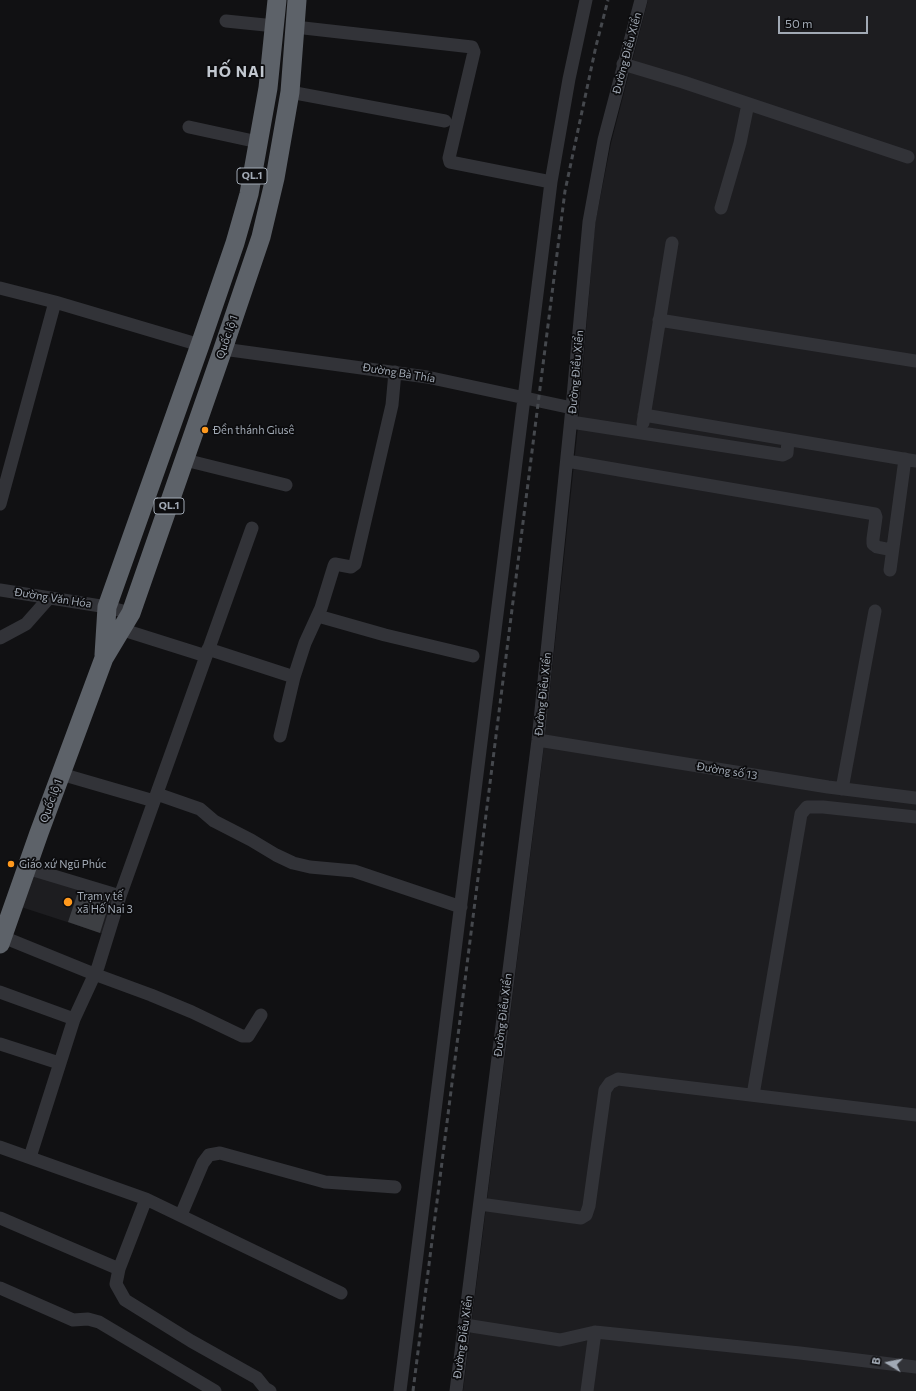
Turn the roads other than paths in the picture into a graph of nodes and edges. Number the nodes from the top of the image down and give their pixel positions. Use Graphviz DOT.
graph roads {
  1 [pos="277,0"];
  2 [pos="297,0"];
  3 [pos="586,0"];
  4 [pos="641,0"];
  5 [pos="226,21"];
  6 [pos="275,26"];
  7 [pos="295,27"];
  8 [pos="623,64"];
  9 [pos="290,92"];
  10 [pos="748,104"];
  11 [pos="445,121"];
  12 [pos="189,127"];
  13 [pos="258,142"];
  14 [pos="908,157"];
  15 [pos="551,182"];
  16 [pos="721,208"];
  17 [pos="672,243"];
  18 [pos="0,288"];
  19 [pos="55,302"];
  20 [pos="659,320"];
  21 [pos="200,345"];
  22 [pos="223,349"];
  23 [pos="916,361"];
  24 [pos="395,372"];
  25 [pos="524,398"];
  26 [pos="572,408"];
  27 [pos="644,415"];
  28 [pos="571,422"];
  29 [pos="642,432"];
  30 [pos="788,440"];
  31 [pos="185,460"];
  32 [pos="567,460"];
  33 [pos="911,460"];
  34 [pos="286,485"];
  35 [pos="0,504"];
  36 [pos="252,528"];
  37 [pos="892,550"];
  38 [pos="890,570"];
  39 [pos="0,590"];
  40 [pos="49,598"];
  41 [pos="875,611"];
  42 [pos="318,616"];
  43 [pos="111,620"];
  44 [pos="0,638"];
  45 [pos="207,653"];
  46 [pos="473,656"];
  47 [pos="294,677"];
  48 [pos="280,736"];
  49 [pos="538,740"];
  50 [pos="61,774"];
  51 [pos="842,789"];
  52 [pos="156,797"];
  53 [pos="916,798"];
  54 [pos="916,817"];
  55 [pos="27,868"];
  56 [pos="120,896"];
  57 [pos="461,907"];
  58 [pos="1,940"];
  59 [pos="94,974"];
  60 [pos="0,992"];
  61 [pos="261,1015"];
  62 [pos="74,1019"];
  63 [pos="0,1044"];
  64 [pos="59,1063"];
  65 [pos="753,1095"];
  66 [pos="916,1115"];
  67 [pos="0,1147"];
  68 [pos="30,1157"];
  69 [pos="394,1187"];
  70 [pos="146,1199"];
  71 [pos="480,1204"];
  72 [pos="181,1215"];
  73 [pos="0,1218"];
  74 [pos="119,1269"];
  75 [pos="0,1288"];
  76 [pos="341,1293"];
  77 [pos="465,1325"];
  78 [pos="595,1332"];
  79 [pos="916,1366"];
  80 [pos="215,1391"];
  81 [pos="270,1391"];
  82 [pos="400,1391"];
  83 [pos="456,1391"];
  84 [pos="587,1391"];
  1 -- 6 [label="highway, Quốc lộ 1 / QL.1"];
  2 -- 7 [label="highway, Quốc lộ 1 / QL.1"];
  3 -- 15 [label="street"];
  4 -- 8 [label="street, Đường Điều Xiển"];
  5 -- 6 [label="street"];
  6 -- 13 [label="highway, Quốc lộ 1 / QL.1"];
  7 -- 9 [label="highway, Quốc lộ 1 / QL.1"];
  7 -- 15 [label="street"];
  8 -- 10 [label="street"];
  8 -- 26 [label="street, Đường Điều Xiển"];
  9 -- 11 [label="street"];
  9 -- 22 [label="highway, Quốc lộ 1 / QL.1"];
  10 -- 14 [label="street"];
  10 -- 16 [label="street"];
  12 -- 13 [label="street"];
  13 -- 21 [label="highway, Quốc lộ 1 / QL.1"];
  15 -- 25 [label="street"];
  17 -- 20 [label="street"];
  18 -- 19 [label="street"];
  19 -- 21 [label="street"];
  19 -- 35 [label="street"];
  20 -- 23 [label="street"];
  20 -- 27 [label="street"];
  21 -- 22 [label="highway"];
  21 -- 43 [label="highway, Quốc lộ 1 / QL.1"];
  22 -- 24 [label="street, Đường Bà Thía"];
  22 -- 31 [label="highway, Quốc lộ 1 / QL.1"];
  24 -- 25 [label="street, Đường Bà Thía"];
  24 -- 42 [label="street"];
  25 -- 26 [label="street, Đường Bà Thía"];
  25 -- 57 [label="street"];
  26 -- 28 [label="street, Đường Điều Xiển"];
  27 -- 29 [label="street"];
  27 -- 30 [label="street"];
  28 -- 29 [label="street"];
  28 -- 32 [label="street, Đường Điều Xiển"];
  29 -- 30 [label="street"];
  30 -- 33 [label="street"];
  31 -- 34 [label="street"];
  31 -- 43 [label="highway, Quốc lộ 1 / QL.1"];
  32 -- 37 [label="street"];
  32 -- 49 [label="street, Đường Điều Xiển"];
  33 -- 37 [label="street"];
  36 -- 45 [label="street"];
  37 -- 38 [label="street"];
  39 -- 40 [label="street, Đường Văn Hóa"];
  40 -- 43 [label="street, Đường Văn Hóa"];
  40 -- 44 [label="street"];
  41 -- 51 [label="street"];
  42 -- 46 [label="street"];
  42 -- 47 [label="street"];
  43 -- 45 [label="street, Đường Văn Hóa"];
  43 -- 50 [label="highway, Quốc lộ 1 / QL.1"];
  45 -- 47 [label="street, Đường Văn Hóa"];
  45 -- 52 [label="street"];
  47 -- 48 [label="street"];
  49 -- 51 [label="street, Đường số 13"];
  49 -- 71 [label="street, Đường Điều Xiển"];
  50 -- 52 [label="street"];
  50 -- 55 [label="highway, Quốc lộ 1 / QL.1"];
  51 -- 53 [label="street, Đường số 13"];
  52 -- 56 [label="street"];
  52 -- 57 [label="street"];
  54 -- 65 [label="street"];
  55 -- 56 [label="street"];
  55 -- 58 [label="highway, Quốc lộ 1 / QL.1"];
  56 -- 59 [label="street"];
  57 -- 82 [label="street"];
  58 -- 59 [label="street"];
  59 -- 61 [label="street"];
  59 -- 62 [label="street"];
  60 -- 62 [label="street"];
  62 -- 64 [label="street"];
  63 -- 64 [label="street"];
  64 -- 68 [label="street"];
  65 -- 66 [label="street"];
  65 -- 71 [label="street"];
  67 -- 68 [label="street"];
  68 -- 70 [label="street"];
  69 -- 72 [label="street"];
  70 -- 72 [label="street"];
  70 -- 74 [label="street"];
  71 -- 77 [label="street, Đường Điều Xiển"];
  72 -- 76 [label="street"];
  73 -- 74 [label="street"];
  74 -- 81 [label="street"];
  75 -- 80 [label="street"];
  77 -- 78 [label="street"];
  77 -- 83 [label="street, Đường Điều Xiển"];
  78 -- 79 [label="street"];
  78 -- 84 [label="street"];
}
